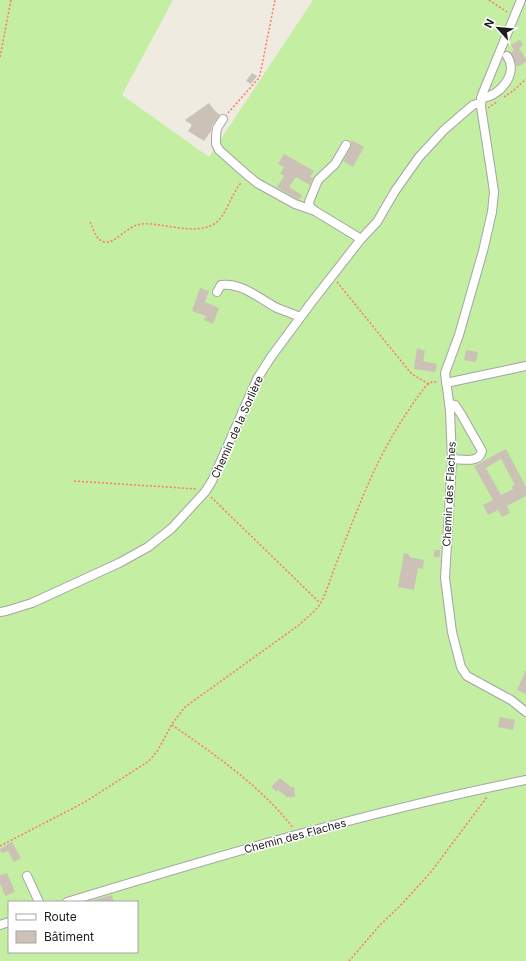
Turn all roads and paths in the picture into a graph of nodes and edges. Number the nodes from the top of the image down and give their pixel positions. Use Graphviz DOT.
graph roads {
  1 [pos="11,0"];
  2 [pos="275,0"];
  3 [pos="489,0"];
  4 [pos="521,0"];
  5 [pos="514,14"];
  6 [pos="507,56"];
  7 [pos="0,57"];
  8 [pos="481,100"];
  9 [pos="223,119"];
  10 [pos="346,145"];
  11 [pos="248,176"];
  12 [pos="315,211"];
  13 [pos="90,222"];
  14 [pos="361,239"];
  15 [pos="331,278"];
  16 [pos="217,292"];
  17 [pos="300,317"];
  18 [pos="526,366"];
  19 [pos="446,383"];
  20 [pos="429,384"];
  21 [pos="449,404"];
  22 [pos="452,459"];
  23 [pos="74,481"];
  24 [pos="205,492"];
  25 [pos="320,604"];
  26 [pos="0,612"];
  27 [pos="526,712"];
  28 [pos="172,724"];
  29 [pos="526,780"];
  30 [pos="488,788"];
  31 [pos="298,834"];
  32 [pos="0,846"];
  33 [pos="28,876"];
  34 [pos="39,901"];
  35 [pos="70,901"];
  36 [pos="349,961"];
  1 -- 7 [label="path"];
  2 -- 9 [label="path"];
  3 -- 5 [label="path"];
  4 -- 5 [label="street"];
  5 -- 8 [label="street"];
  6 -- 8 [label="street, Chemin de la Sorlière"];
  8 -- 14 [label="street, Chemin de la Sorlière"];
  8 -- 19 [label="street, Chemin des Flaches"];
  9 -- 11 [label="street"];
  10 -- 12 [label="street"];
  11 -- 12 [label="street"];
  11 -- 13 [label="path"];
  12 -- 14 [label="street"];
  14 -- 15 [label="street, Chemin de la Sorlière"];
  15 -- 17 [label="street, Chemin de la Sorlière"];
  15 -- 20 [label="path"];
  16 -- 17 [label="street"];
  17 -- 24 [label="street, Chemin de la Sorlière"];
  18 -- 19 [label="street"];
  19 -- 20 [label="path"];
  19 -- 21 [label="street, Chemin des Flaches"];
  20 -- 25 [label="path"];
  21 -- 22 [label="street, Chemin des Flaches"];
  21 -- 22 [label="street"];
  22 -- 27 [label="street, Chemin des Flaches"];
  23 -- 24 [label="path"];
  24 -- 25 [label="path"];
  24 -- 26 [label="street, Chemin de la Sorlière"];
  25 -- 28 [label="path"];
  28 -- 31 [label="path"];
  28 -- 32 [label="path"];
  29 -- 30 [label="street, Chemin des Flaches"];
  30 -- 31 [label="street, Chemin des Flaches"];
  30 -- 36 [label="path"];
  31 -- 35 [label="street, Chemin des Flaches"];
  33 -- 34 [label="street"];
}
